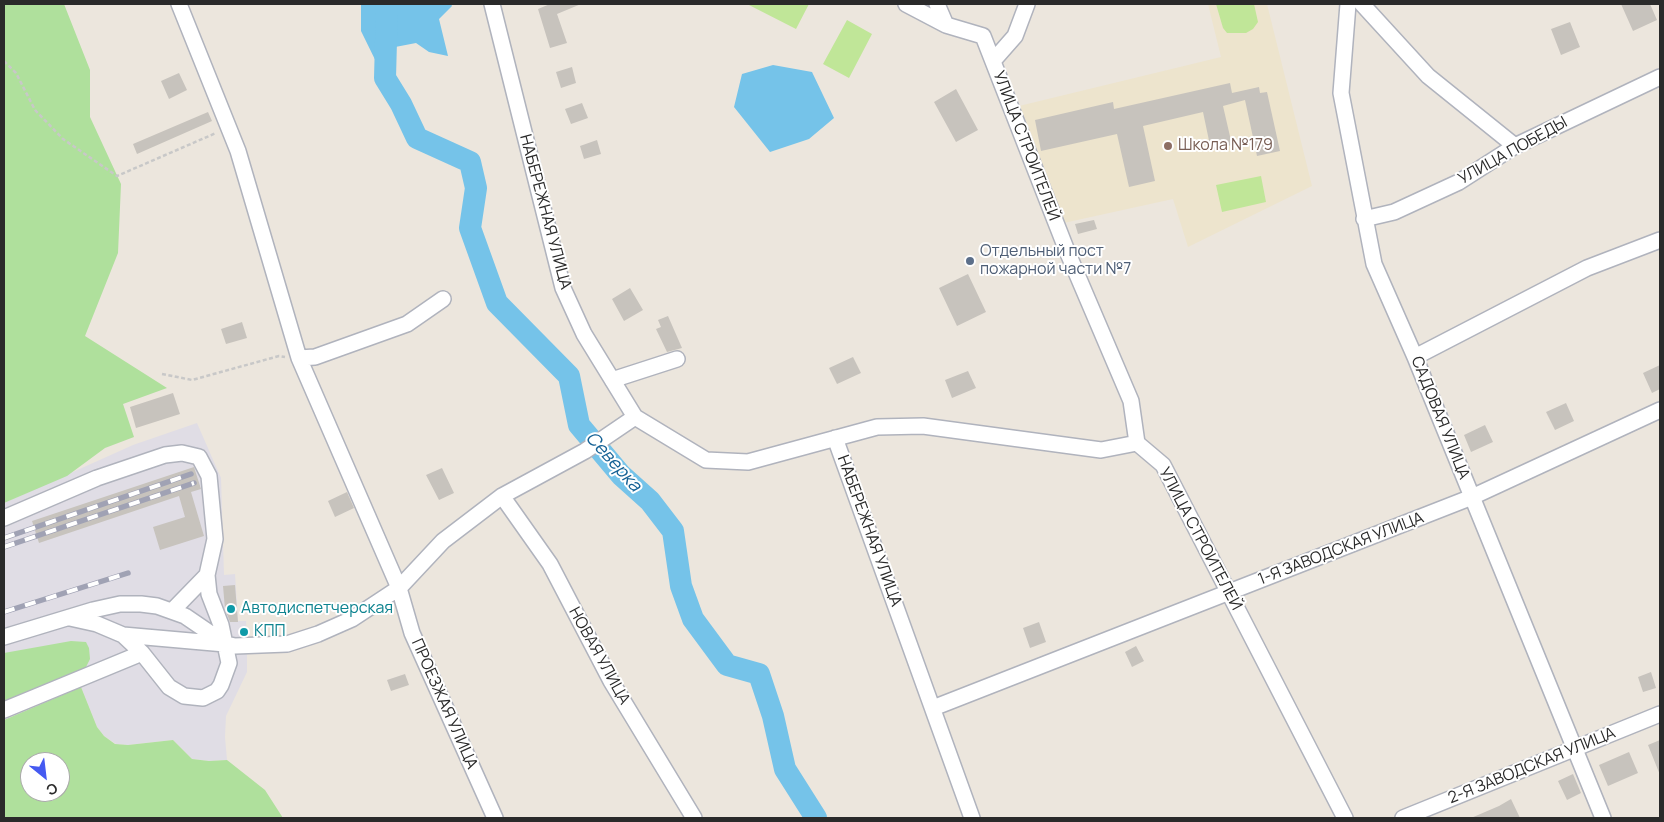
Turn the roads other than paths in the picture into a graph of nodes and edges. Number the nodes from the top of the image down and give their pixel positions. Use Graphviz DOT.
graph roads {
  1 [pos="179,4"];
  2 [pos="492,4"];
  3 [pos="906,4"];
  4 [pos="936,4"];
  5 [pos="1027,4"];
  6 [pos="1348,4"];
  7 [pos="1362,4"];
  8 [pos="946,25"];
  9 [pos="993,62"];
  10 [pos="1660,77"];
  11 [pos="1515,146"];
  12 [pos="1364,219"];
  13 [pos="1660,240"];
  14 [pos="443,299"];
  15 [pos="1415,357"];
  16 [pos="299,358"];
  17 [pos="677,359"];
  18 [pos="612,380"];
  19 [pos="1660,410"];
  20 [pos="635,417"];
  21 [pos="835,438"];
  22 [pos="1137,443"];
  23 [pos="502,496"];
  24 [pos="1472,497"];
  25 [pos="4,518"];
  26 [pos="207,575"];
  27 [pos="399,588"];
  28 [pos="1229,593"];
  29 [pos="172,611"];
  30 [pos="66,618"];
  31 [pos="123,635"];
  32 [pos="4,636"];
  33 [pos="226,644"];
  34 [pos="142,653"];
  35 [pos="933,708"];
  36 [pos="4,710"];
  37 [pos="1660,714"];
  38 [pos="1573,749"];
  39 [pos="495,818"];
  40 [pos="694,818"];
  41 [pos="972,818"];
  42 [pos="1345,818"];
  43 [pos="1403,818"];
  44 [pos="1603,818"];
  1 -- 16 [label="street, ПРОЕЗЖАЯ УЛИЦА"];
  2 -- 18 [label="street, НАБЕРЕЖНАЯ УЛИЦА"];
  3 -- 8 [label="street"];
  4 -- 8 [label="street"];
  5 -- 9 [label="street"];
  6 -- 12 [label="street, САДОВАЯ УЛИЦА"];
  7 -- 11 [label="street"];
  8 -- 9 [label="street, УЛИЦА СТРОИТЕЛЕЙ"];
  9 -- 22 [label="street, УЛИЦА СТРОИТЕЛЕЙ"];
  10 -- 11 [label="street, УЛИЦА ПОБЕДЫ"];
  11 -- 12 [label="street, УЛИЦА ПОБЕДЫ"];
  12 -- 15 [label="street, САДОВАЯ УЛИЦА"];
  13 -- 15 [label="street"];
  14 -- 16 [label="street"];
  15 -- 24 [label="street, САДОВАЯ УЛИЦА"];
  16 -- 27 [label="street, ПРОЕЗЖАЯ УЛИЦА"];
  17 -- 18 [label="street"];
  18 -- 20 [label="street, НАБЕРЕЖНАЯ УЛИЦА"];
  19 -- 24 [label="street, 1-Я ЗАВОДСКАЯ УЛИЦА"];
  20 -- 21 [label="street, НАБЕРЕЖНАЯ УЛИЦА"];
  20 -- 23 [label="street"];
  21 -- 22 [label="street"];
  21 -- 35 [label="street, НАБЕРЕЖНАЯ УЛИЦА"];
  22 -- 28 [label="street, УЛИЦА СТРОИТЕЛЕЙ"];
  23 -- 27 [label="street"];
  23 -- 40 [label="street, НОВАЯ УЛИЦА"];
  24 -- 28 [label="street, 1-Я ЗАВОДСКАЯ УЛИЦА"];
  24 -- 38 [label="street, САДОВАЯ УЛИЦА"];
  25 -- 26 [label="street"];
  26 -- 29 [label="street"];
  26 -- 33 [label="street"];
  27 -- 33 [label="street"];
  27 -- 39 [label="street, ПРОЕЗЖАЯ УЛИЦА"];
  28 -- 35 [label="street, 1-Я ЗАВОДСКАЯ УЛИЦА"];
  28 -- 42 [label="street, УЛИЦА СТРОИТЕЛЕЙ"];
  29 -- 30 [label="street"];
  29 -- 33 [label="street"];
  30 -- 31 [label="street"];
  30 -- 32 [label="street"];
  31 -- 33 [label="street"];
  31 -- 34 [label="street"];
  33 -- 34 [label="street"];
  34 -- 36 [label="street"];
  35 -- 41 [label="street, НАБЕРЕЖНАЯ УЛИЦА"];
  37 -- 38 [label="street, 2-Я ЗАВОДСКАЯ УЛИЦА"];
  38 -- 43 [label="street, 2-Я ЗАВОДСКАЯ УЛИЦА"];
  38 -- 44 [label="street, САДОВАЯ УЛИЦА"];
}
